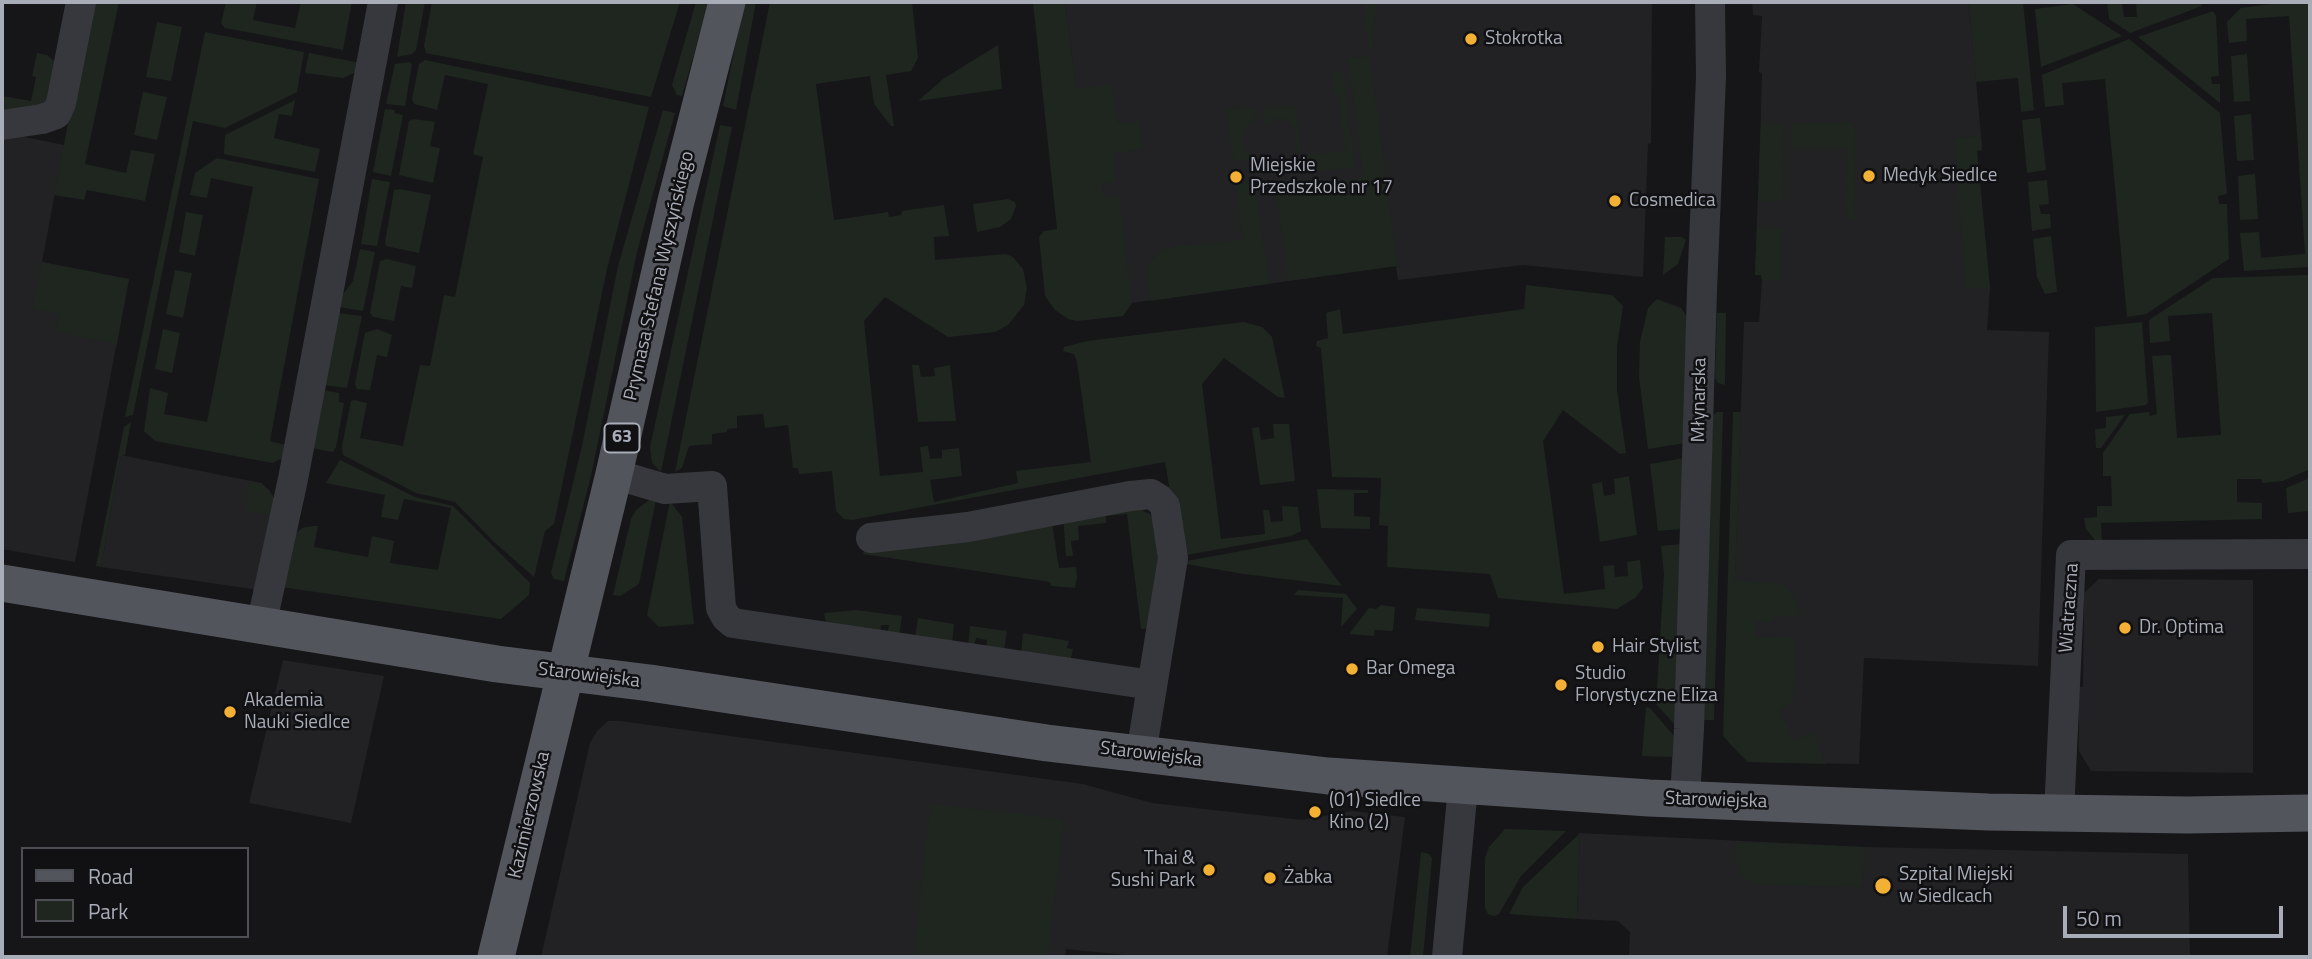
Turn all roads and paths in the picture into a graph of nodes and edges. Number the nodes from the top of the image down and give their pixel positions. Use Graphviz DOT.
graph roads {
  1 [pos="81,2"];
  2 [pos="383,2"];
  3 [pos="727,2"];
  4 [pos="1710,2"];
  5 [pos="2,125"];
  6 [pos="614,474"];
  7 [pos="871,538"];
  8 [pos="2310,554"];
  9 [pos="2,583"];
  10 [pos="261,626"];
  11 [pos="564,673"];
  12 [pos="1152,685"];
  13 [pos="1141,754"];
  14 [pos="1463,786"];
  15 [pos="1685,798"];
  16 [pos="2310,813"];
  17 [pos="2059,814"];
  18 [pos="496,957"];
  19 [pos="1447,957"];
  1 -- 5 [label="street"];
  2 -- 10 [label="street"];
  3 -- 6 [label="main road, Prymasa Stefana Wyszyńskiego / 63"];
  4 -- 15 [label="street, Młynarska"];
  6 -- 11 [label="main road, Prymasa Stefana Wyszyńskiego / 63"];
  6 -- 12 [label="street"];
  7 -- 12 [label="street"];
  8 -- 17 [label="street, Wiatraczna"];
  9 -- 10 [label="main road, Starowiejska"];
  10 -- 11 [label="main road, Starowiejska"];
  11 -- 13 [label="main road, Starowiejska"];
  11 -- 18 [label="main road, Kazimierzowska / 63"];
  12 -- 13 [label="street"];
  13 -- 14 [label="main road, Starowiejska"];
  14 -- 15 [label="main road, Starowiejska"];
  14 -- 19 [label="street"];
  15 -- 17 [label="main road, Starowiejska"];
  16 -- 17 [label="main road, Starowiejska"];
}
